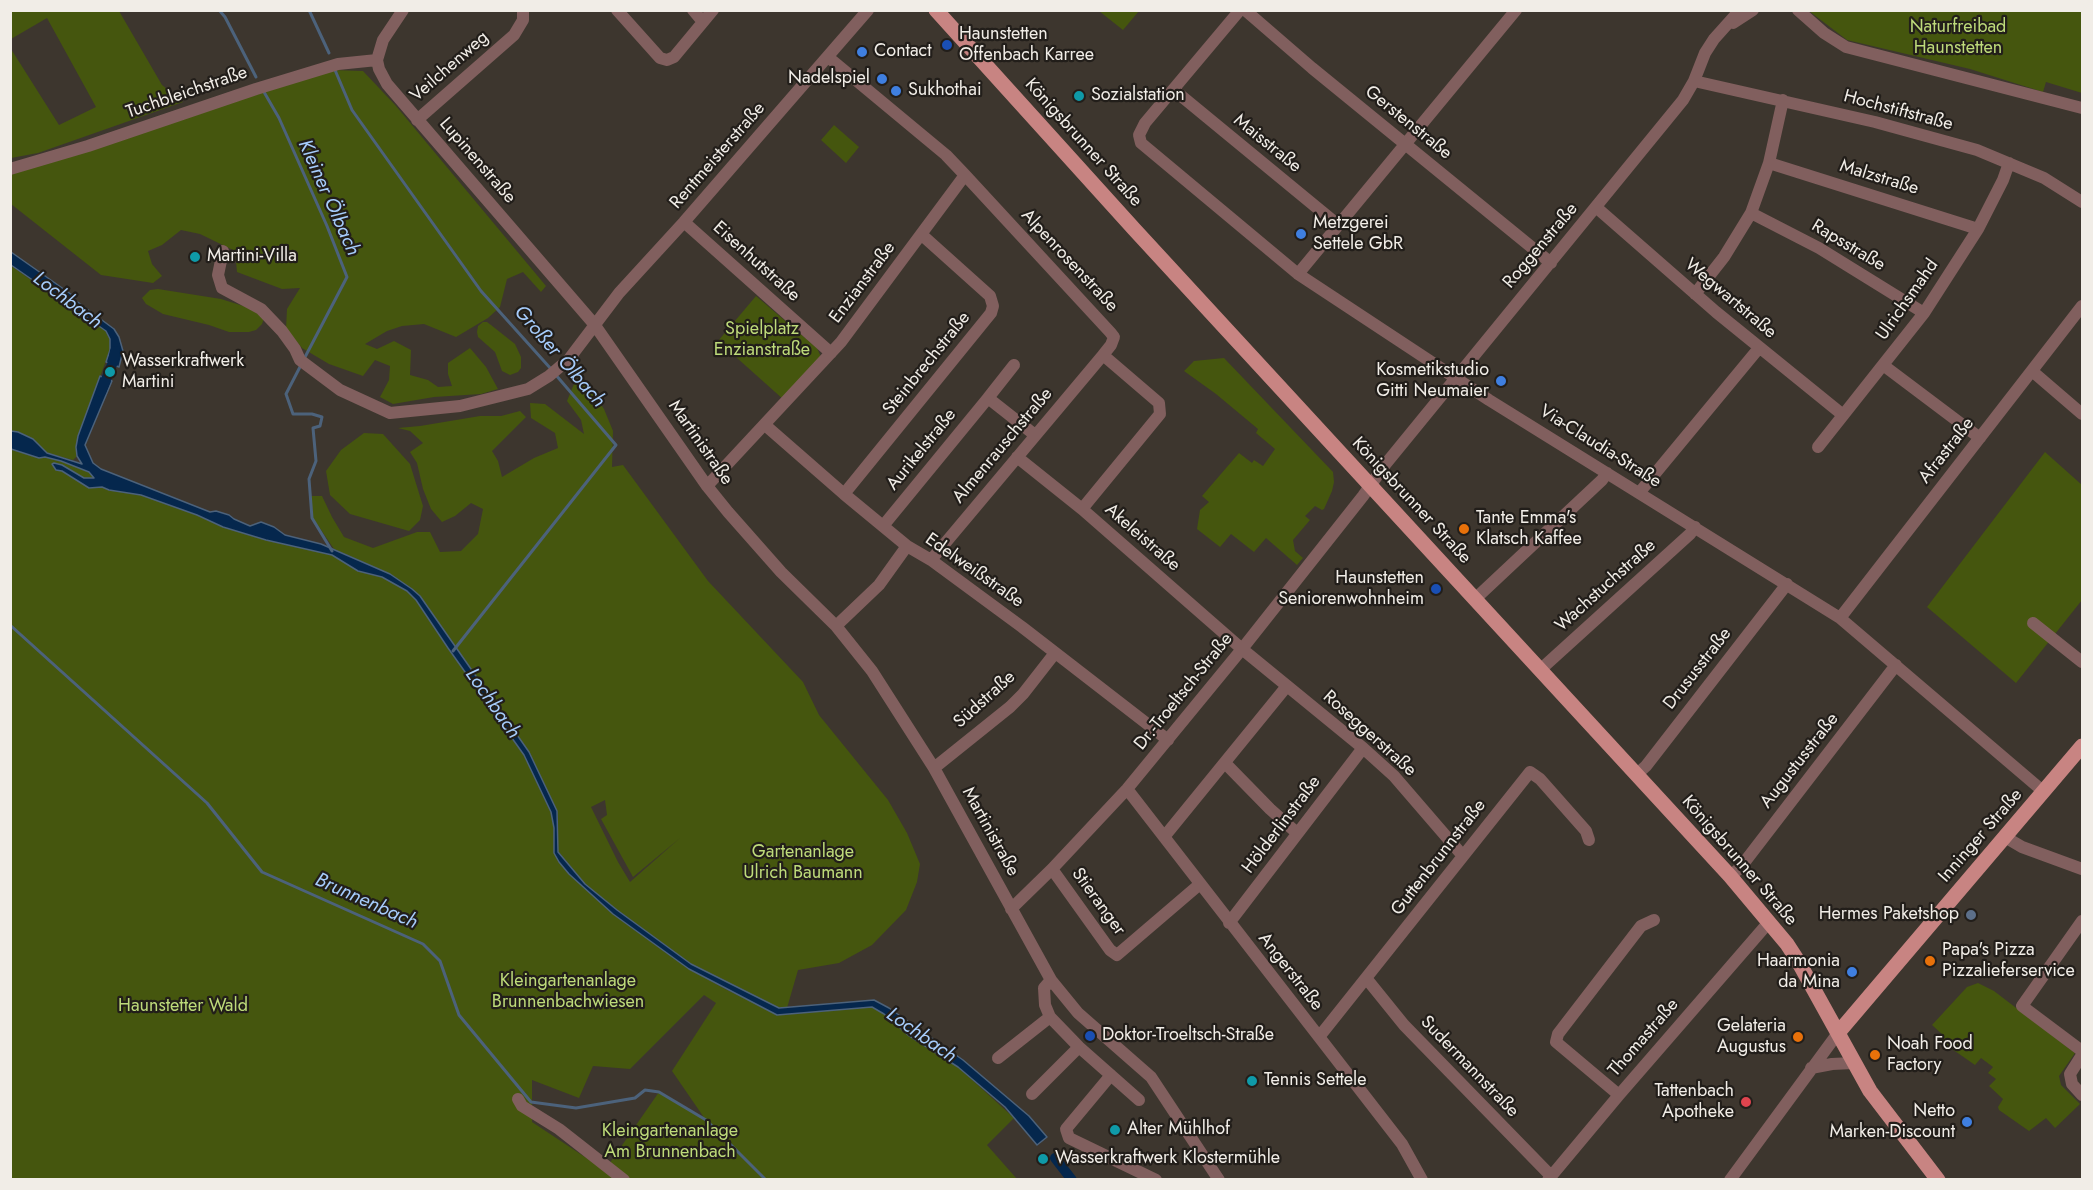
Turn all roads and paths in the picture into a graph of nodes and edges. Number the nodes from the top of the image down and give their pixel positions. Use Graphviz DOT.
graph roads {
  1 [pos="403,10"];
  2 [pos="523,10"];
  3 [pos="616,10"];
  4 [pos="693,10"];
  5 [pos="713,10"];
  6 [pos="936,10"];
  7 [pos="1240,10"];
  8 [pos="1245,10"];
  9 [pos="1516,10"];
  10 [pos="1740,10"];
  11 [pos="1753,10"];
  12 [pos="1798,10"];
  13 [pos="862,13"];
  14 [pos="703,22"];
  15 [pos="1729,25"];
  16 [pos="828,57"];
  17 [pos="377,60"];
  18 [pos="1694,81"];
  19 [pos="1174,90"];
  20 [pos="1783,100"];
  21 [pos="2082,108"];
  22 [pos="417,120"];
  23 [pos="1406,144"];
  24 [pos="1769,163"];
  25 [pos="2009,163"];
  26 [pos="10,169"];
  27 [pos="965,175"];
  28 [pos="2082,202"];
  29 [pos="1596,208"];
  30 [pos="1751,213"];
  31 [pos="684,222"];
  32 [pos="1338,225"];
  33 [pos="1977,230"];
  34 [pos="922,235"];
  35 [pos="223,251"];
  36 [pos="1551,263"];
  37 [pos="1298,274"];
  38 [pos="1695,294"];
  39 [pos="2082,306"];
  40 [pos="1924,313"];
  41 [pos="2078,320"];
  42 [pos="594,324"];
  43 [pos="1759,348"];
  44 [pos="831,353"];
  45 [pos="1103,355"];
  46 [pos="1014,365"];
  47 [pos="1883,365"];
  48 [pos="2032,371"];
  49 [pos="1457,378"];
  50 [pos="988,398"];
  51 [pos="2082,414"];
  52 [pos="1843,415"];
  53 [pos="765,425"];
  54 [pos="1035,435"];
  55 [pos="1980,438"];
  56 [pos="1818,447"];
  57 [pos="1017,458"];
  58 [pos="1607,473"];
  59 [pos="1370,485"];
  60 [pos="707,486"];
  61 [pos="1639,492"];
  62 [pos="844,494"];
  63 [pos="1082,509"];
  64 [pos="883,526"];
  65 [pos="1695,527"];
  66 [pos="907,546"];
  67 [pos="931,560"];
  68 [pos="1786,584"];
  69 [pos="1475,599"];
  70 [pos="1840,618"];
  71 [pos="2032,623"];
  72 [pos="836,626"];
  73 [pos="1242,649"];
  74 [pos="1055,653"];
  75 [pos="2082,662"];
  76 [pos="1896,665"];
  77 [pos="1540,670"];
  78 [pos="1287,686"];
  79 [pos="1168,740"];
  80 [pos="2082,746"];
  81 [pos="1363,748"];
  82 [pos="1225,762"];
  83 [pos="934,768"];
  84 [pos="1636,775"];
  85 [pos="1126,789"];
  86 [pos="2044,792"];
  87 [pos="1297,833"];
  88 [pos="1164,837"];
  89 [pos="2005,837"];
  90 [pos="1589,840"];
  91 [pos="1463,856"];
  92 [pos="1052,869"];
  93 [pos="2082,869"];
  94 [pos="1730,876"];
  95 [pos="1200,884"];
  96 [pos="1011,909"];
  97 [pos="1654,920"];
  98 [pos="2082,921"];
  99 [pos="1769,922"];
  100 [pos="1229,923"];
  101 [pos="1366,978"];
  102 [pos="1051,980"];
  103 [pos="1050,1017"];
  104 [pos="1838,1033"];
  105 [pos="1319,1037"];
  106 [pos="1079,1047"];
  107 [pos="2082,1053"];
  108 [pos="998,1058"];
  109 [pos="1854,1063"];
  110 [pos="1811,1068"];
  111 [pos="1111,1076"];
  112 [pos="1032,1094"];
  113 [pos="1619,1095"];
  114 [pos="2082,1095"];
  115 [pos="518,1099"];
  116 [pos="1139,1100"];
  117 [pos="1550,1178"];
  118 [pos="624,1179"];
  119 [pos="1156,1179"];
  120 [pos="1219,1179"];
  121 [pos="1422,1179"];
  122 [pos="1730,1179"];
  123 [pos="1938,1179"];
  1 -- 17 [label="street"];
  2 -- 22 [label="street, Veilchenweg"];
  3 -- 14 [label="street"];
  4 -- 14 [label="street"];
  5 -- 14 [label="street"];
  6 -- 59 [label="main road, Königsbrunner Straße"];
  7 -- 19 [label="street"];
  8 -- 23 [label="street, Gerstenstraße"];
  9 -- 23 [label="street"];
  10 -- 15 [label="street, Roggenstraße"];
  11 -- 15 [label="street, Roggenstraße"];
  12 -- 21 [label="street"];
  13 -- 16 [label="street, Rentmeisterstraße"];
  15 -- 18 [label="street, Roggenstraße"];
  16 -- 27 [label="street, Alpenrosenstraße"];
  16 -- 31 [label="street, Rentmeisterstraße"];
  17 -- 22 [label="street, Lupinenstraße"];
  17 -- 26 [label="street, Tuchbleichstraße"];
  18 -- 20 [label="street, Hochstiftstraße"];
  18 -- 29 [label="street, Roggenstraße"];
  19 -- 32 [label="street, Maisstraße"];
  19 -- 37 [label="street, Via-Claudia-Straße"];
  20 -- 24 [label="street"];
  20 -- 25 [label="street, Hochstiftstraße"];
  22 -- 42 [label="street, Lupinenstraße"];
  23 -- 32 [label="street"];
  23 -- 36 [label="street, Gerstenstraße"];
  24 -- 30 [label="street"];
  24 -- 33 [label="street, Malzstraße"];
  25 -- 28 [label="street, Hochstiftstraße"];
  25 -- 33 [label="street, Ulrichsmahd"];
  27 -- 34 [label="street, Enzianstraße"];
  27 -- 45 [label="street, Alpenrosenstraße"];
  29 -- 36 [label="street, Roggenstraße"];
  29 -- 38 [label="street, Wegwartstraße"];
  30 -- 38 [label="street"];
  30 -- 40 [label="street, Rapsstraße"];
  31 -- 42 [label="street, Rentmeisterstraße"];
  31 -- 44 [label="street, Eisenhutstraße"];
  32 -- 37 [label="street"];
  33 -- 40 [label="street, Ulrichsmahd"];
  34 -- 44 [label="street, Enzianstraße"];
  34 -- 62 [label="street, Steinbrechstraße"];
  35 -- 42 [label="street"];
  36 -- 49 [label="street, Roggenstraße"];
  37 -- 49 [label="street, Via-Claudia-Straße"];
  38 -- 43 [label="street, Wegwartstraße"];
  39 -- 41 [label="street, Afrastraße"];
  40 -- 47 [label="street, Ulrichsmahd"];
  41 -- 48 [label="street, Afrastraße"];
  42 -- 60 [label="street, Martinistraße"];
  43 -- 52 [label="street, Wegwartstraße"];
  43 -- 61 [label="street"];
  44 -- 53 [label="street, Enzianstraße"];
  45 -- 54 [label="street, Almenrauschstraße"];
  45 -- 63 [label="street"];
  46 -- 50 [label="street, Aurikelstraße"];
  47 -- 52 [label="street, Ulrichsmahd"];
  47 -- 55 [label="street"];
  48 -- 51 [label="street"];
  48 -- 55 [label="street, Afrastraße"];
  49 -- 58 [label="street, Via-Claudia-Straße"];
  49 -- 59 [label="street, Roggenstraße"];
  50 -- 54 [label="street"];
  50 -- 64 [label="street, Aurikelstraße"];
  52 -- 56 [label="street, Ulrichsmahd"];
  53 -- 60 [label="street, Enzianstraße"];
  53 -- 62 [label="street, Edelweißstraße"];
  54 -- 57 [label="street, Almenrauschstraße"];
  55 -- 70 [label="street, Afrastraße"];
  57 -- 63 [label="street, Akeleistraße"];
  57 -- 67 [label="street, Almenrauschstraße"];
  58 -- 61 [label="street, Via-Claudia-Straße"];
  58 -- 69 [label="street"];
  59 -- 69 [label="main road, Königsbrunner Straße"];
  59 -- 73 [label="street, Dr.-Troeltsch-Straße"];
  60 -- 72 [label="street, Martinistraße"];
  61 -- 65 [label="street, Via-Claudia-Straße"];
  62 -- 64 [label="street, Edelweißstraße"];
  63 -- 73 [label="street, Akeleistraße"];
  64 -- 66 [label="street, Edelweißstraße"];
  65 -- 68 [label="street, Via-Claudia-Straße"];
  65 -- 77 [label="street, Wachstuchstraße"];
  66 -- 67 [label="street, Edelweißstraße"];
  66 -- 72 [label="street"];
  67 -- 74 [label="street, Edelweißstraße"];
  68 -- 70 [label="street, Via-Claudia-Straße"];
  68 -- 84 [label="street, Drususstraße"];
  69 -- 77 [label="main road, Königsbrunner Straße"];
  70 -- 76 [label="street, Via-Claudia-Straße"];
  71 -- 75 [label="street"];
  72 -- 83 [label="street, Martinistraße"];
  73 -- 78 [label="street, Roseggerstraße"];
  73 -- 79 [label="street, Dr.-Troeltsch-Straße"];
  74 -- 79 [label="street, Edelweißstraße"];
  74 -- 83 [label="street, Südstraße"];
  76 -- 86 [label="street, Via-Claudia-Straße"];
  76 -- 94 [label="street, Augustusstraße"];
  77 -- 84 [label="main road, Königsbrunner Straße"];
  78 -- 81 [label="street, Roseggerstraße"];
  78 -- 82 [label="street"];
  79 -- 85 [label="street, Dr.-Troeltsch-Straße"];
  80 -- 86 [label="main road, Inninger Straße"];
  81 -- 87 [label="street, Hölderlinstraße"];
  81 -- 91 [label="street, Roseggerstraße"];
  82 -- 87 [label="street"];
  82 -- 88 [label="street"];
  83 -- 96 [label="street, Martinistraße"];
  84 -- 94 [label="main road, Königsbrunner Straße"];
  85 -- 88 [label="street, Angerstraße"];
  85 -- 92 [label="street, Dr.-Troeltsch-Straße"];
  86 -- 89 [label="main road, Inninger Straße"];
  87 -- 100 [label="street, Hölderlinstraße"];
  88 -- 95 [label="street, Angerstraße"];
  89 -- 93 [label="street"];
  89 -- 104 [label="main road, Inninger Straße"];
  90 -- 91 [label="street, Guttenbrunnstraße"];
  91 -- 101 [label="street, Guttenbrunnstraße"];
  92 -- 95 [label="street, Stieranger"];
  92 -- 96 [label="street, Dr.-Troeltsch-Straße"];
  94 -- 99 [label="main road, Königsbrunner Straße"];
  95 -- 100 [label="street, Angerstraße"];
  96 -- 102 [label="street, Martinistraße"];
  97 -- 113 [label="street"];
  98 -- 107 [label="street"];
  99 -- 104 [label="main road, Königsbrunner Straße"];
  99 -- 113 [label="street, Thomastraße"];
  100 -- 105 [label="street, Angerstraße"];
  101 -- 105 [label="street, Guttenbrunnstraße"];
  101 -- 117 [label="street, Sudermannstraße"];
  102 -- 103 [label="street"];
  102 -- 120 [label="street, Martinistraße"];
  103 -- 106 [label="street"];
  103 -- 108 [label="street"];
  104 -- 109 [label="main road, Königsbrunner Straße"];
  104 -- 110 [label="street"];
  105 -- 121 [label="street, Angerstraße"];
  106 -- 111 [label="street"];
  106 -- 112 [label="street"];
  107 -- 114 [label="street"];
  109 -- 110 [label="street"];
  109 -- 123 [label="main road, Königsbrunner Straße"];
  110 -- 122 [label="street"];
  111 -- 116 [label="street"];
  111 -- 119 [label="street"];
  113 -- 117 [label="street, Thomastraße"];
  115 -- 118 [label="street"];
}
